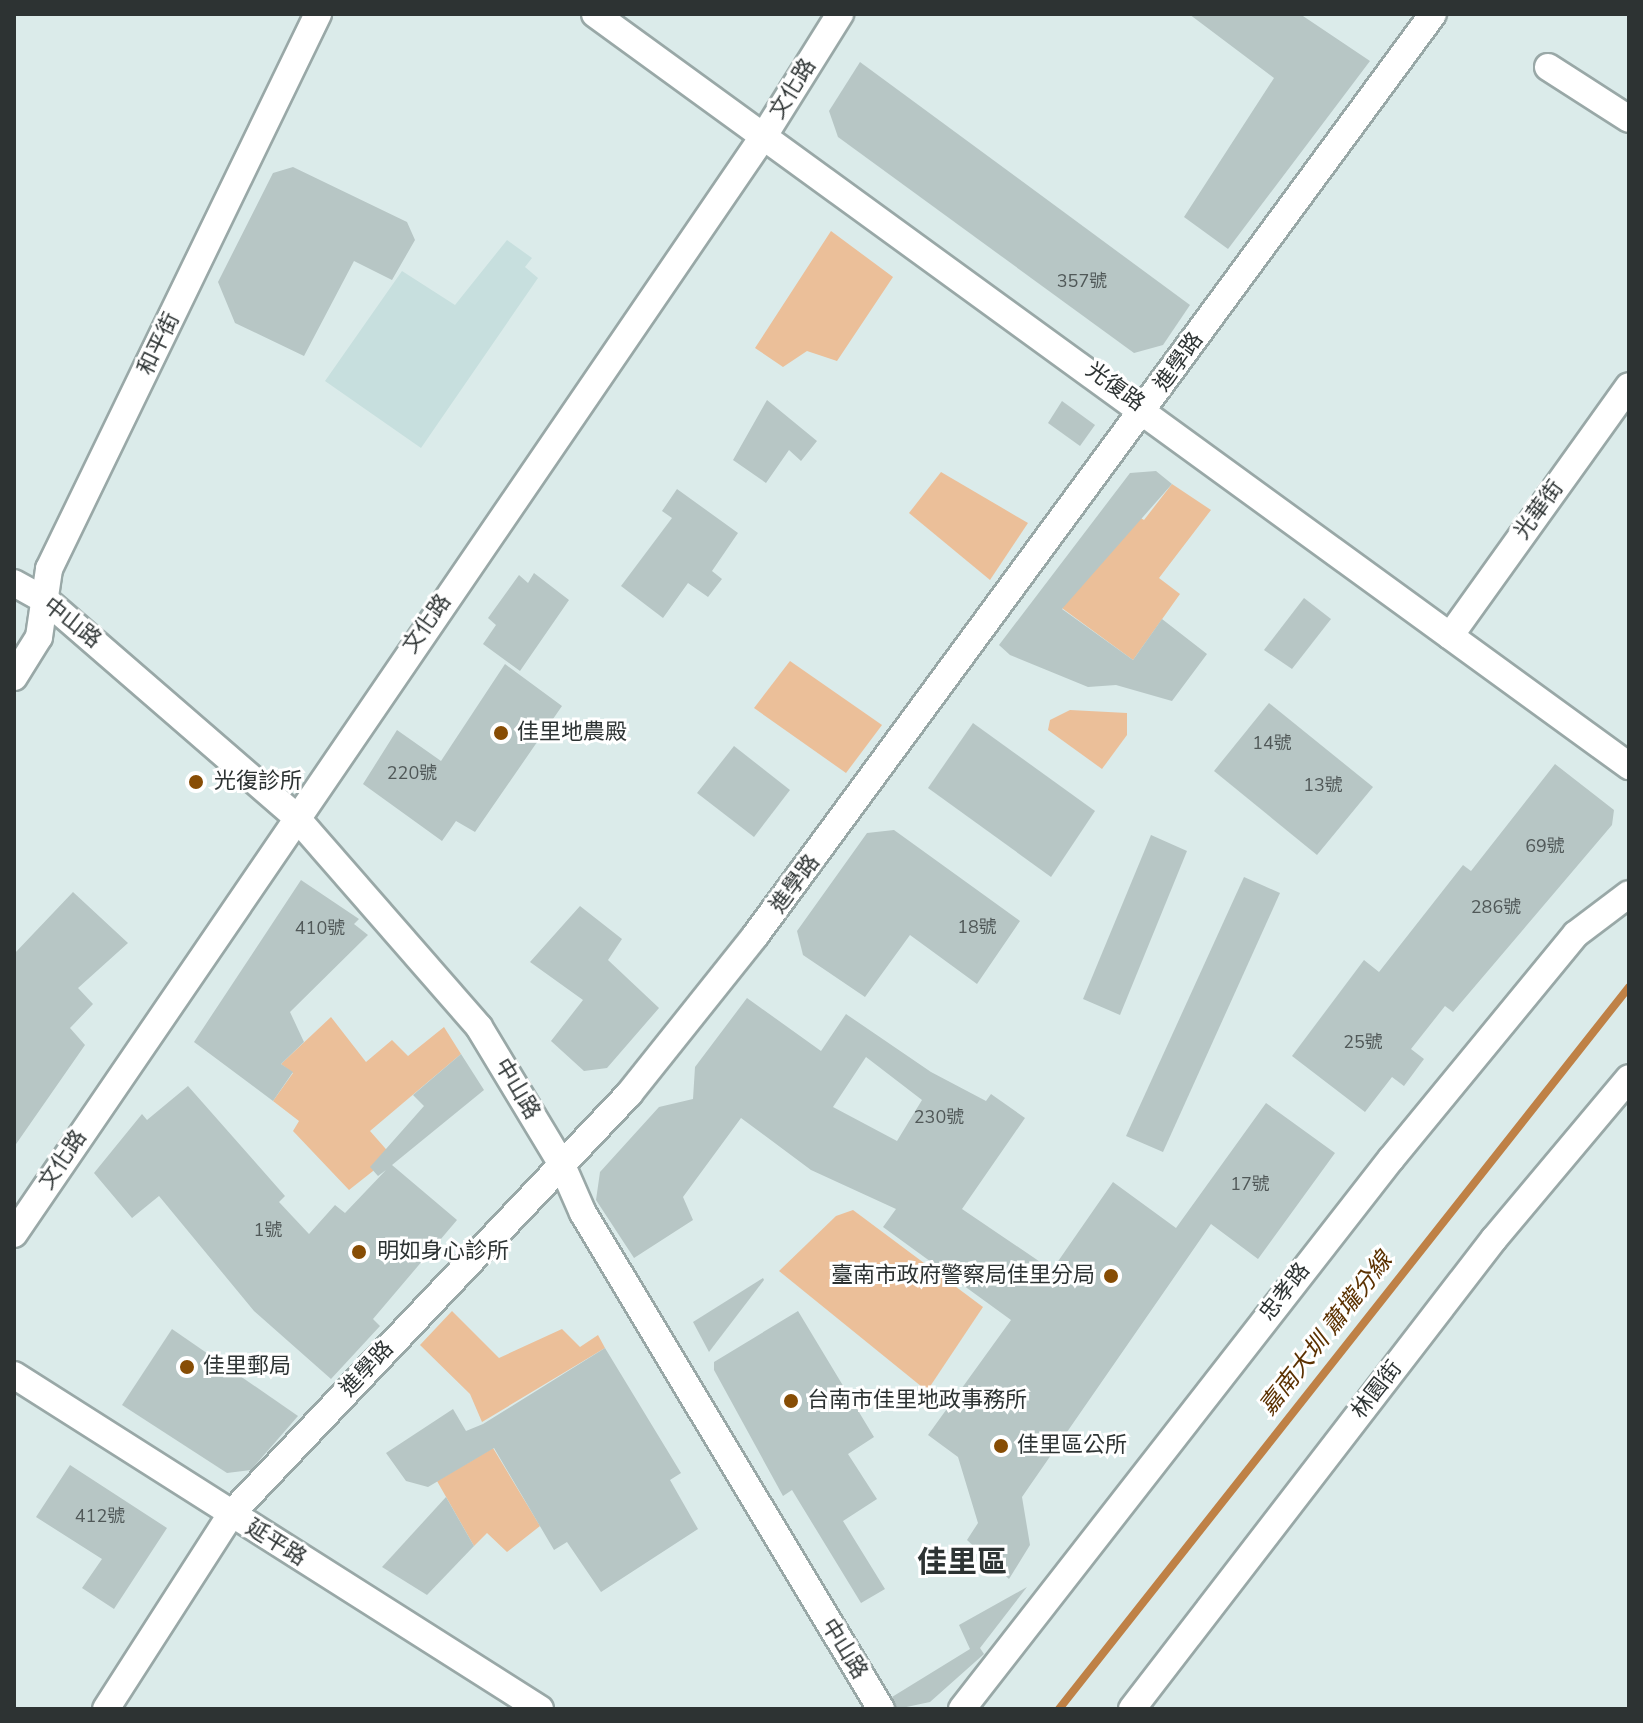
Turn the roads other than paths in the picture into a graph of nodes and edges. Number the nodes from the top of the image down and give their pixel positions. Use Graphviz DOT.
graph roads {
  1 [pos="318,14"];
  2 [pos="595,14"];
  3 [pos="840,14"];
  4 [pos="1433,14"];
  5 [pos="1548,67"];
  6 [pos="1629,119"];
  7 [pos="765,134"];
  8 [pos="1629,386"];
  9 [pos="1145,409"];
  10 [pos="14,583"];
  11 [pos="47,601"];
  12 [pos="1450,636"];
  13 [pos="14,677"];
  14 [pos="1629,766"];
  15 [pos="295,816"];
  16 [pos="1629,894"];
  17 [pos="1629,1078"];
  18 [pos="561,1163"];
  19 [pos="14,1234"];
  20 [pos="14,1375"];
  21 [pos="231,1514"];
  22 [pos="106,1709"];
  23 [pos="540,1709"];
  24 [pos="881,1709"];
  25 [pos="962,1709"];
  26 [pos="1132,1709"];
  1 -- 11 [label="street, 和平街"];
  2 -- 7 [label="street, 光復路"];
  3 -- 7 [label="street, 文化路"];
  4 -- 9 [label="street, 進學路"];
  5 -- 6 [label="street"];
  7 -- 9 [label="street, 光復路"];
  7 -- 15 [label="street, 文化路"];
  8 -- 12 [label="street, 光華街"];
  9 -- 12 [label="street, 光復路"];
  9 -- 18 [label="street, 進學路"];
  10 -- 11 [label="street, 中山路"];
  11 -- 13 [label="street, 和平街"];
  11 -- 15 [label="street, 中山路"];
  12 -- 14 [label="street, 光復路"];
  15 -- 18 [label="street, 中山路"];
  15 -- 19 [label="street, 文化路"];
  16 -- 25 [label="street, 忠孝路"];
  17 -- 26 [label="street, 林園街"];
  18 -- 21 [label="street, 進學路"];
  18 -- 24 [label="street, 中山路"];
  20 -- 21 [label="street, 延平路"];
  21 -- 22 [label="street, 進學路"];
  21 -- 23 [label="street, 延平路"];
}
